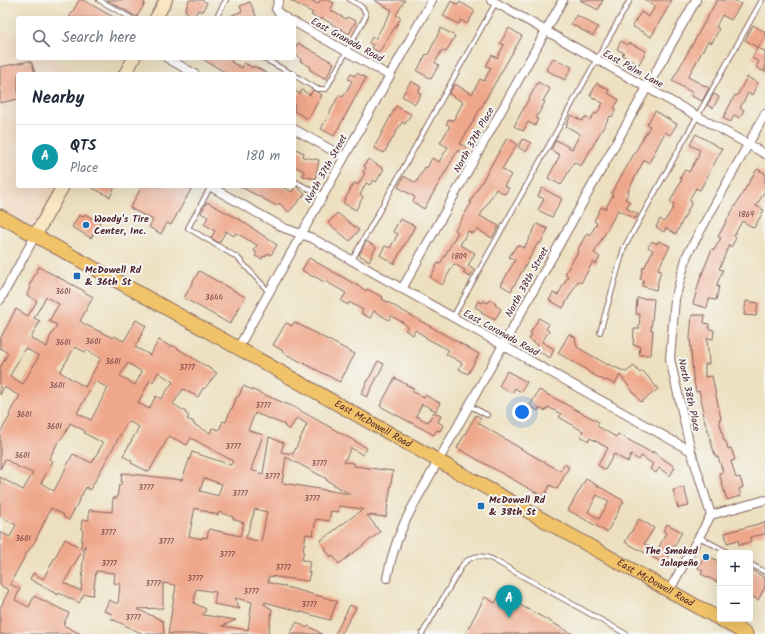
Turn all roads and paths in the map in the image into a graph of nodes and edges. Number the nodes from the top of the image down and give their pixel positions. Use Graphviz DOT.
graph roads {
  1 [pos="99,0"];
  2 [pos="166,0"];
  3 [pos="226,0"];
  4 [pos="279,0"];
  5 [pos="350,0"];
  6 [pos="432,0"];
  7 [pos="563,0"];
  8 [pos="630,0"];
  9 [pos="696,0"];
  10 [pos="762,0"];
  11 [pos="494,1"];
  12 [pos="127,16"];
  13 [pos="157,16"];
  14 [pos="217,16"];
  15 [pos="283,16"];
  16 [pos="296,23"];
  17 [pos="546,31"];
  18 [pos="346,52"];
  19 [pos="133,60"];
  20 [pos="171,60"];
  21 [pos="267,60"];
  22 [pos="597,60"];
  23 [pos="127,72"];
  24 [pos="192,72"];
  25 [pos="288,72"];
  26 [pos="390,76"];
  27 [pos="296,77"];
  28 [pos="647,88"];
  29 [pos="765,114"];
  30 [pos="698,116"];
  31 [pos="296,130"];
  32 [pos="748,144"];
  33 [pos="765,154"];
  34 [pos="344,157"];
  35 [pos="296,182"];
  36 [pos="62,188"];
  37 [pos="210,188"];
  38 [pos="214,188"];
  39 [pos="322,196"];
  40 [pos="0,216"];
  41 [pos="301,234"];
  42 [pos="35,236"];
  43 [pos="352,260"];
  44 [pos="402,289"];
  45 [pos="269,292"];
  46 [pos="0,300"];
  47 [pos="453,317"];
  48 [pos="600,332"];
  49 [pos="503,345"];
  50 [pos="238,348"];
  51 [pos="470,406"];
  52 [pos="487,415"];
  53 [pos="691,451"];
  54 [pos="438,461"];
  55 [pos="765,500"];
  56 [pos="711,515"];
  57 [pos="699,537"];
  58 [pos="724,550"];
  59 [pos="753,566"];
  60 [pos="765,572"];
  61 [pos="387,578"];
  62 [pos="669,591"];
  63 [pos="422,634"];
  64 [pos="626,634"];
  65 [pos="746,634"];
  1 -- 12 [label="lane"];
  2 -- 13 [label="main road"];
  3 -- 14 [label="lane"];
  4 -- 15 [label="street"];
  5 -- 18 [label="lane"];
  6 -- 26 [label="street, North 37th Street"];
  7 -- 17 [label="street, North 37th Place"];
  8 -- 22 [label="lane"];
  9 -- 28 [label="street, North 38th Street"];
  10 -- 30 [label="lane"];
  11 -- 17 [label="street, East Palm Lane"];
  11 -- 43 [label="lane"];
  16 -- 18 [label="street, East Granada Road"];
  17 -- 22 [label="street, East Palm Lane"];
  17 -- 44 [label="street, North 37th Place"];
  18 -- 26 [label="street, East Granada Road"];
  18 -- 27 [label="lane"];
  19 -- 23 [label="main road"];
  20 -- 24 [label="street"];
  21 -- 25 [label="lane"];
  22 -- 28 [label="street, East Palm Lane"];
  22 -- 47 [label="lane"];
  26 -- 34 [label="street, North 37th Street"];
  28 -- 30 [label="street, East Palm Lane"];
  28 -- 49 [label="street, North 38th Street"];
  29 -- 32 [label="street, North 38th Place"];
  30 -- 32 [label="street, East Palm Lane"];
  30 -- 48 [label="lane"];
  31 -- 34 [label="street"];
  32 -- 33 [label="street, East Palm Lane"];
  32 -- 53 [label="street, North 38th Place"];
  34 -- 39 [label="street, North 37th Street"];
  35 -- 39 [label="lane"];
  36 -- 42 [label="main road"];
  37 -- 45 [label="lane"];
  38 -- 41 [label="street, East Coronado Road"];
  39 -- 41 [label="street, North 37th Street"];
  40 -- 42 [label="main road, East McDowell Road"];
  41 -- 43 [label="street, East Coronado Road"];
  41 -- 45 [label="street, North 37th Street"];
  42 -- 46 [label="street"];
  42 -- 50 [label="main road, East McDowell Road"];
  43 -- 44 [label="street, East Coronado Road"];
  44 -- 47 [label="street, East Coronado Road"];
  45 -- 50 [label="street, North 37th Street"];
  47 -- 49 [label="street, East Coronado Road"];
  49 -- 51 [label="street, North 38th Street"];
  49 -- 53 [label="street, East Coronado Road"];
  50 -- 54 [label="main road, East McDowell Road"];
  51 -- 52 [label="lane"];
  51 -- 54 [label="street, North 38th Street"];
  53 -- 56 [label="street, North 38th Place"];
  54 -- 61 [label="street, North 38th Street"];
  54 -- 62 [label="main road, East McDowell Road"];
  55 -- 56 [label="street"];
  56 -- 57 [label="street"];
  57 -- 58 [label="lane"];
  57 -- 62 [label="street"];
  59 -- 60 [label="lane"];
  62 -- 65 [label="main road, East McDowell Road"];
  63 -- 64 [label="lane"];
}
